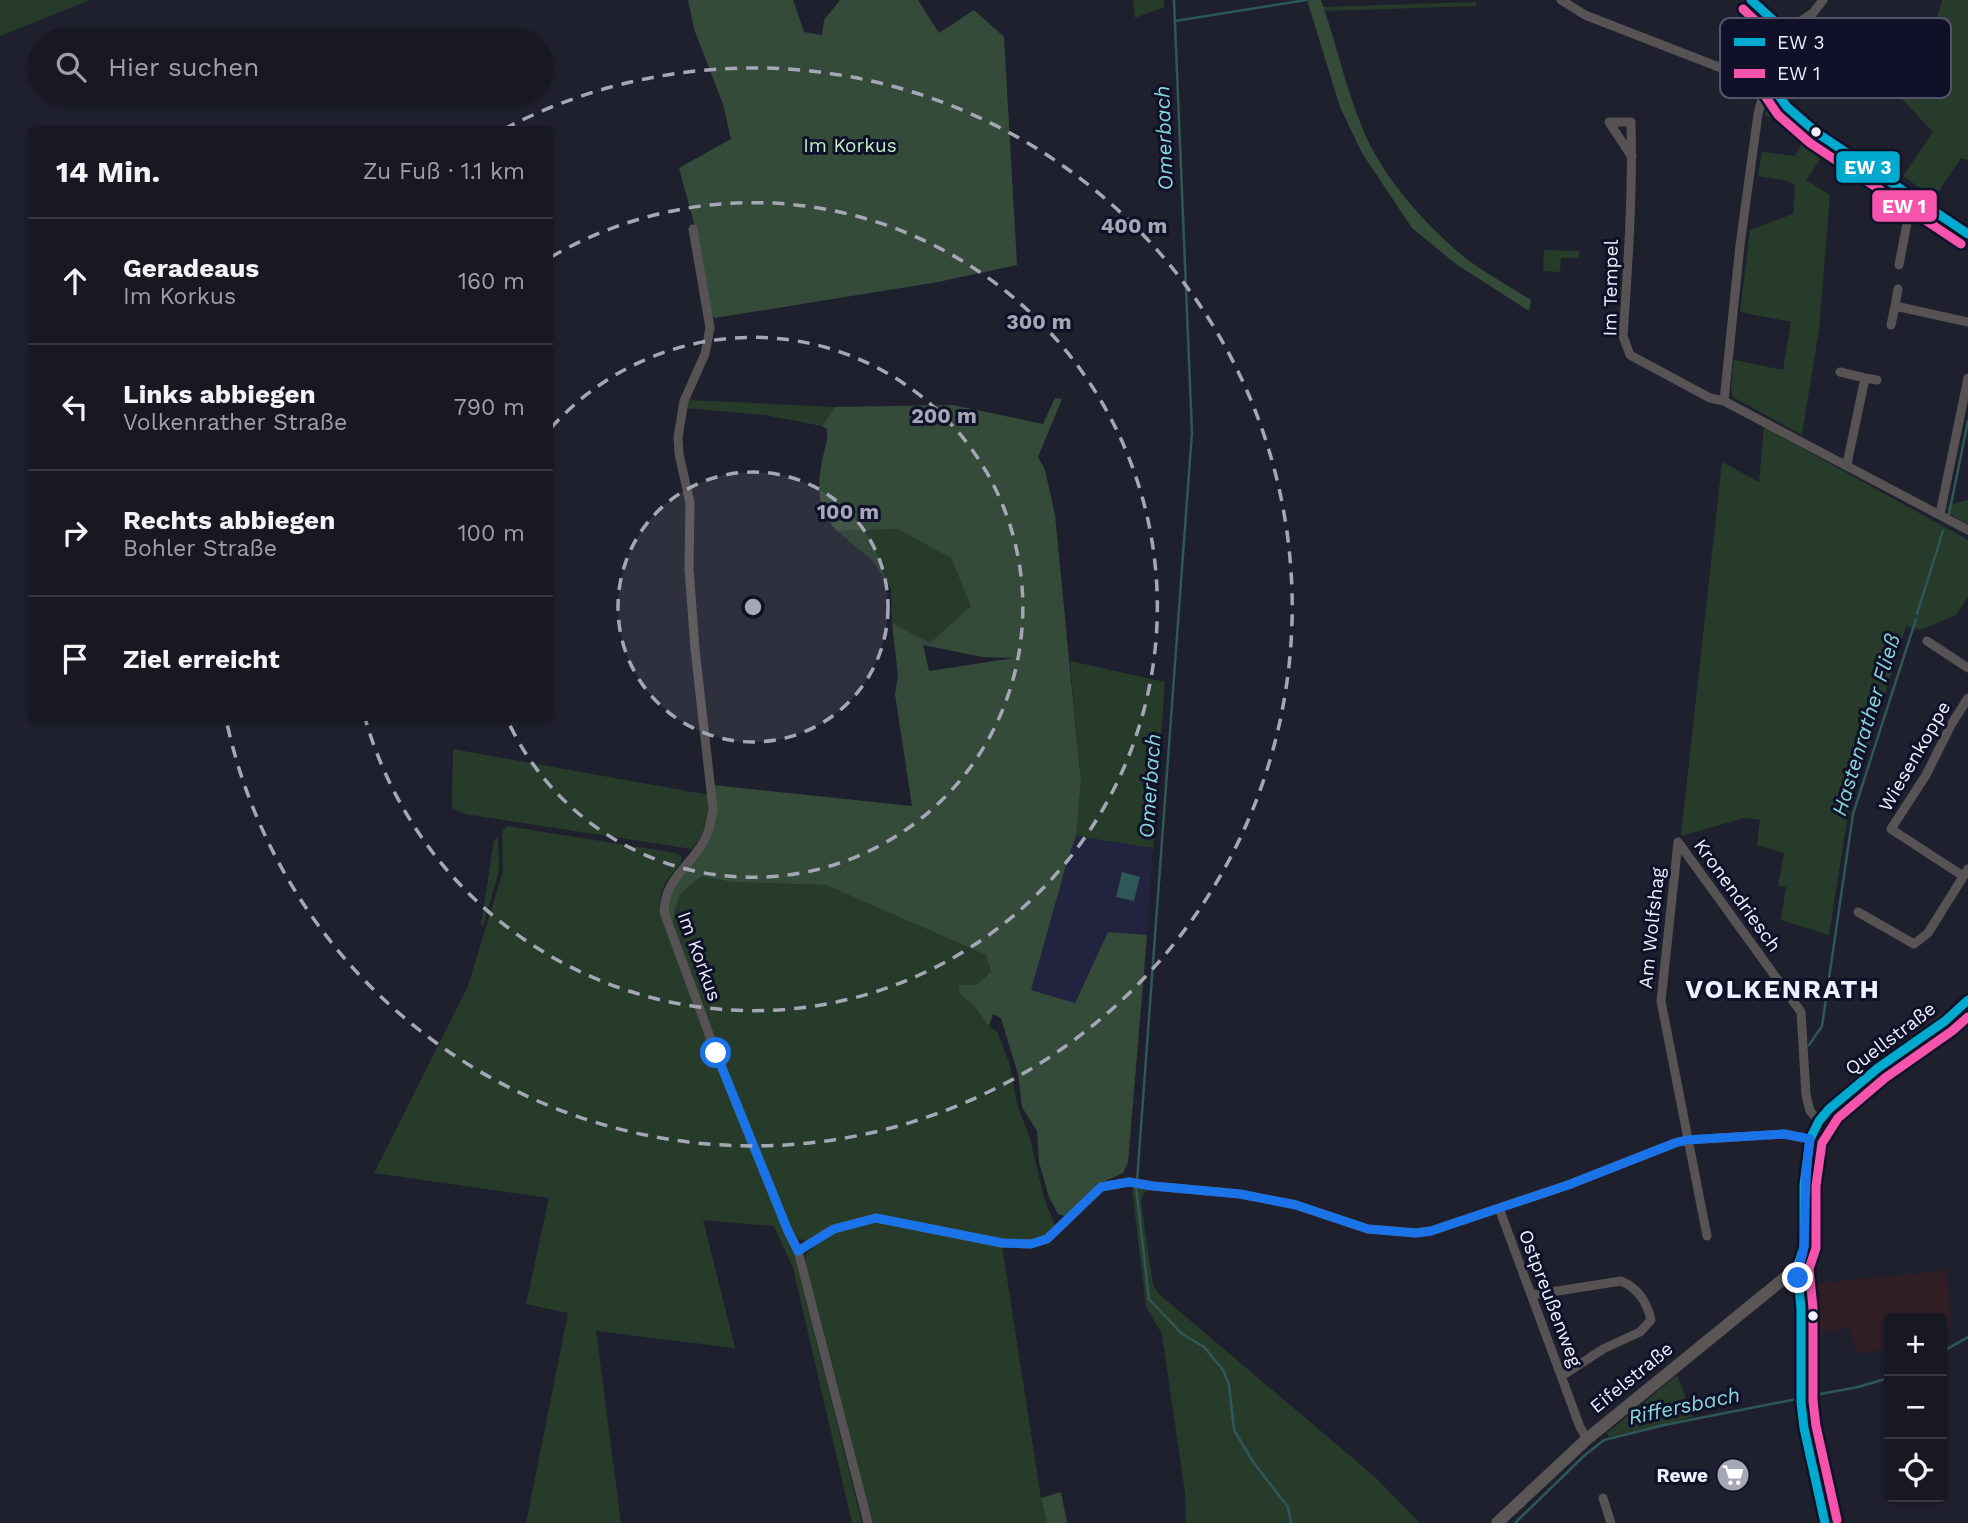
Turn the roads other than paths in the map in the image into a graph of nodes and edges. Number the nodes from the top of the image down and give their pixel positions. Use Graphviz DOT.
graph roads {
  1 [pos="1561,0"];
  2 [pos="1751,0"];
  3 [pos="1823,0"];
  4 [pos="1771,18"];
  5 [pos="1805,18"];
  6 [pos="1720,68"];
  7 [pos="1763,98"];
  8 [pos="1780,98"];
  9 [pos="1632,157"];
  10 [pos="1919,200"];
  11 [pos="693,229"];
  12 [pos="1968,234"];
  13 [pos="1899,265"];
  14 [pos="1898,289"];
  15 [pos="1895,306"];
  16 [pos="1968,323"];
  17 [pos="1891,325"];
  18 [pos="1840,372"];
  19 [pos="1865,378"];
  20 [pos="1968,378"];
  21 [pos="1877,380"];
  22 [pos="1724,401"];
  23 [pos="1847,464"];
  24 [pos="1940,514"];
  25 [pos="1968,530"];
  26 [pos="1927,641"];
  27 [pos="1968,668"];
  28 [pos="1968,698"];
  29 [pos="1678,842"];
  30 [pos="1966,872"];
  31 [pos="1858,912"];
  32 [pos="1968,1000"];
  33 [pos="1819,1121"];
  34 [pos="1810,1139"];
  35 [pos="1686,1140"];
  36 [pos="1499,1208"];
  37 [pos="1707,1236"];
  38 [pos="798,1251"];
  39 [pos="1797,1268"];
  40 [pos="1532,1295"];
  41 [pos="1562,1376"];
  42 [pos="1587,1438"];
  43 [pos="1603,1498"];
  44 [pos="868,1523"];
  45 [pos="1497,1523"];
  46 [pos="1611,1523"];
  47 [pos="1825,1523"];
  1 -- 6 [label="street"];
  2 -- 4 [label="street"];
  3 -- 5 [label="street"];
  7 -- 22 [label="street"];
  8 -- 10 [label="street"];
  9 -- 22 [label="street, Im Tempel"];
  10 -- 12 [label="street"];
  10 -- 13 [label="street"];
  11 -- 38 [label="street, Im Korkus"];
  14 -- 15 [label="street"];
  15 -- 16 [label="street"];
  15 -- 17 [label="street"];
  18 -- 19 [label="street"];
  19 -- 21 [label="street"];
  19 -- 23 [label="street"];
  20 -- 24 [label="street"];
  22 -- 23 [label="street, Im Tempel"];
  23 -- 24 [label="street, Im Tempel"];
  24 -- 25 [label="street, Im Tempel"];
  26 -- 27 [label="street"];
  28 -- 30 [label="street, Wiesenkoppe"];
  29 -- 33 [label="street, Kronendriesch"];
  29 -- 35 [label="street, Am Wolfshag"];
  30 -- 31 [label="street"];
  32 -- 33 [label="main road, Quellstraße"];
  33 -- 34 [label="main road, Quellstraße"];
  34 -- 35 [label="street"];
  34 -- 39 [label="main road, Quellstraße"];
  35 -- 36 [label="street"];
  35 -- 37 [label="street, Am Wolfshag"];
  36 -- 38 [label="street"];
  36 -- 40 [label="street, Ostpreußenweg"];
  38 -- 44 [label="street, Im Korkus"];
  39 -- 42 [label="main road, Eifelstraße"];
  39 -- 47 [label="street"];
  40 -- 41 [label="street, Ostpreußenweg"];
  40 -- 41 [label="street"];
  41 -- 42 [label="street, Ostpreußenweg"];
  42 -- 45 [label="main road, Eifelstraße"];
  43 -- 46 [label="street"];
}
